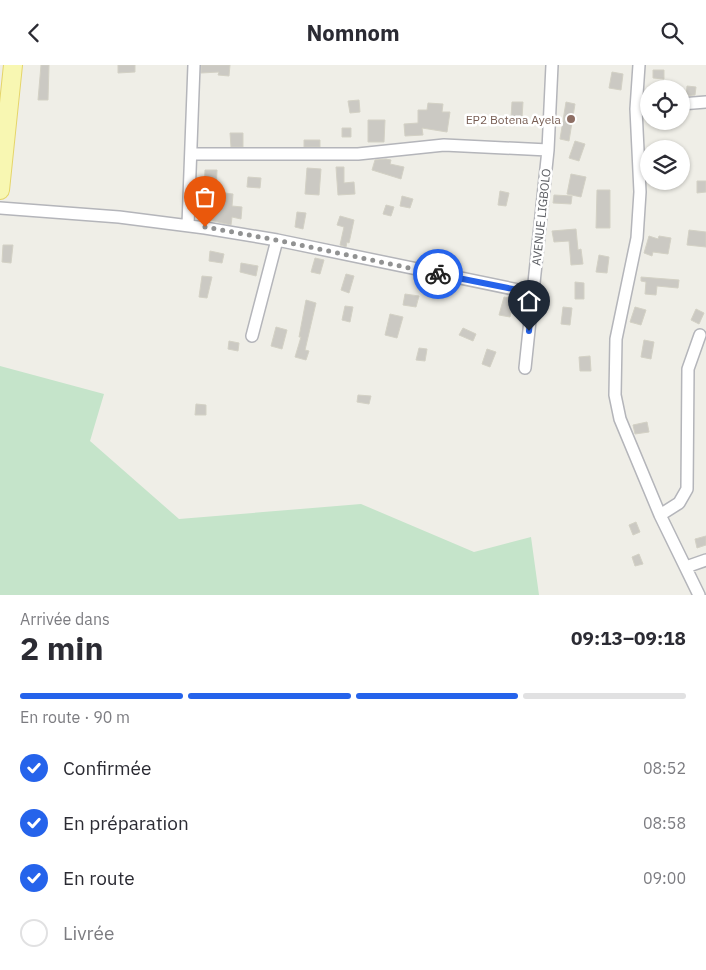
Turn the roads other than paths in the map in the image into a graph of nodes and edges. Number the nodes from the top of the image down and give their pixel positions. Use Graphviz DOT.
graph roads {
  1 [pos="13,65"];
  2 [pos="194,65"];
  3 [pos="552,65"];
  4 [pos="639,65"];
  5 [pos="706,102"];
  6 [pos="690,103"];
  7 [pos="640,108"];
  8 [pos="636,109"];
  9 [pos="4,123"];
  10 [pos="548,150"];
  11 [pos="191,153"];
  12 [pos="1,172"];
  13 [pos="0,190"];
  14 [pos="0,209"];
  15 [pos="188,225"];
  16 [pos="276,240"];
  17 [pos="533,293"];
  18 [pos="700,335"];
  19 [pos="252,336"];
  20 [pos="525,368"];
  21 [pos="660,515"];
  22 [pos="706,560"];
  23 [pos="686,567"];
  24 [pos="699,595"];
  1 -- 9 [label="main road"];
  2 -- 11 [label="street"];
  3 -- 10 [label="street, AVENUE LIGBOLO"];
  4 -- 8 [label="street"];
  5 -- 6 [label="street"];
  7 -- 8 [label="street"];
  8 -- 21 [label="street"];
  9 -- 12 [label="main road"];
  10 -- 11 [label="street"];
  10 -- 17 [label="street, AVENUE LIGBOLO"];
  11 -- 15 [label="street"];
  12 -- 13 [label="main road"];
  14 -- 15 [label="street"];
  15 -- 16 [label="street"];
  16 -- 17 [label="street"];
  16 -- 19 [label="street"];
  17 -- 20 [label="street, AVENUE LIGBOLO"];
  18 -- 21 [label="street"];
  21 -- 23 [label="street"];
  22 -- 23 [label="street"];
  23 -- 24 [label="street"];
}
